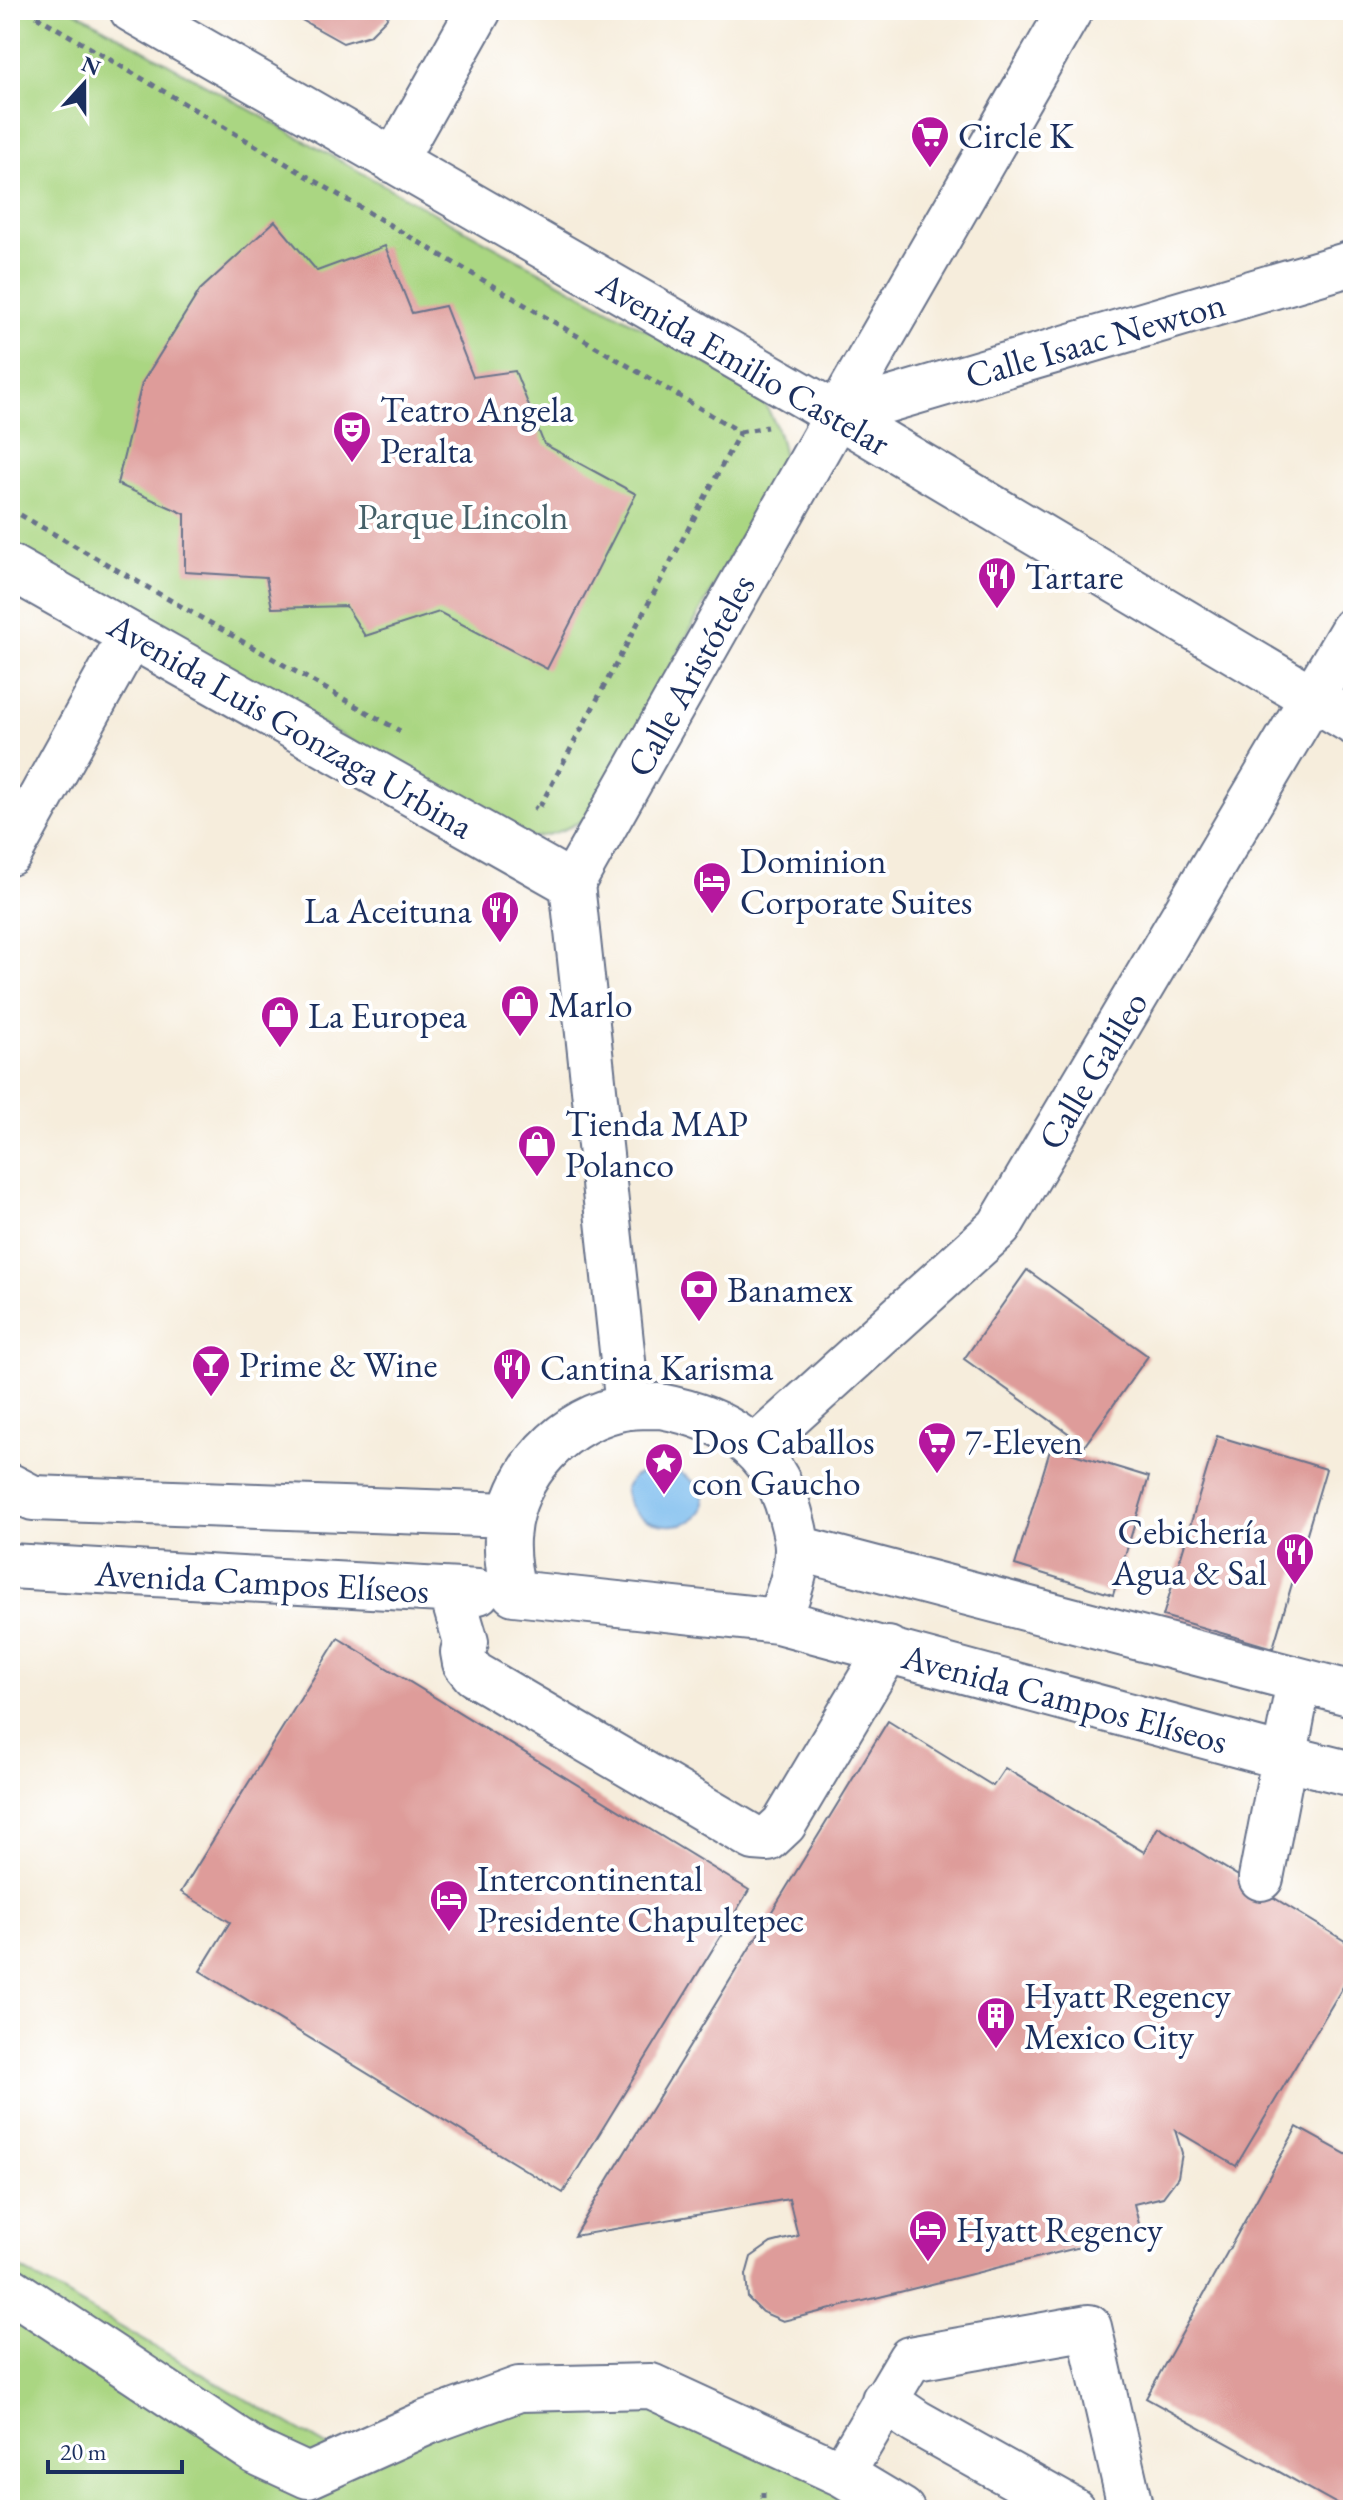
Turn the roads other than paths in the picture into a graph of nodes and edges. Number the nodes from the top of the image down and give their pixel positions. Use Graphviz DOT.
graph roads {
  1 [pos="132,10"];
  2 [pos="479,10"];
  3 [pos="1070,10"];
  4 [pos="394,161"];
  5 [pos="1353,263"];
  6 [pos="837,415"];
  7 [pos="10,567"];
  8 [pos="1353,629"];
  9 [pos="131,635"];
  10 [pos="1311,699"];
  11 [pos="1353,722"];
  12 [pos="10,853"];
  13 [pos="572,884"];
  14 [pos="628,1407"];
  15 [pos="755,1448"];
  16 [pos="10,1486"];
  17 [pos="510,1515"];
  18 [pos="797,1548"];
  19 [pos="11,1571"];
  20 [pos="451,1591"];
  21 [pos="514,1593"];
  22 [pos="778,1621"];
  23 [pos="888,1649"];
  24 [pos="463,1652"];
  25 [pos="1299,1681"];
  26 [pos="1353,1694"];
  27 [pos="1283,1757"];
  28 [pos="567,1760"];
  29 [pos="1353,1771"];
  30 [pos="1261,1878"];
  31 [pos="10,2289"];
  32 [pos="884,2400"];
  33 [pos="842,2474"];
  34 [pos="902,2510"];
  35 [pos="1073,2510"];
  36 [pos="1131,2510"];
  1 -- 4 [label="street, Avenida Emilio Castelar"];
  2 -- 4 [label="street"];
  3 -- 6 [label="street, Calle Aristóteles"];
  4 -- 6 [label="street, Avenida Emilio Castelar"];
  5 -- 6 [label="street, Calle Isaac Newton"];
  6 -- 10 [label="street, Avenida Emilio Castelar"];
  6 -- 13 [label="street, Calle Aristóteles"];
  7 -- 9 [label="street, Avenida Luis Gonzaga Urbina"];
  8 -- 10 [label="street, Calle Galileo"];
  9 -- 12 [label="street"];
  9 -- 13 [label="street, Avenida Luis Gonzaga Urbina"];
  10 -- 11 [label="street, Avenida Emilio Castelar"];
  10 -- 15 [label="street, Calle Galileo"];
  13 -- 14 [label="street"];
  14 -- 15 [label="street"];
  14 -- 17 [label="street"];
  15 -- 18 [label="street"];
  16 -- 17 [label="street, Avenida Campos Elíseos"];
  17 -- 21 [label="street"];
  18 -- 22 [label="street"];
  18 -- 25 [label="street"];
  19 -- 20 [label="street, Avenida Campos Elíseos"];
  20 -- 21 [label="street, Avenida Campos Elíseos"];
  20 -- 24 [label="street"];
  21 -- 22 [label="street"];
  22 -- 23 [label="street, Avenida Campos Elíseos"];
  23 -- 24 [label="street"];
  23 -- 27 [label="street, Avenida Campos Elíseos"];
  24 -- 28 [label="street"];
  25 -- 26 [label="street"];
  25 -- 27 [label="street"];
  27 -- 29 [label="street, Avenida Campos Elíseos"];
  27 -- 30 [label="street"];
  31 -- 33 [label="street"];
  32 -- 33 [label="street"];
  32 -- 35 [label="street"];
  32 -- 36 [label="street"];
  33 -- 34 [label="street"];
}
